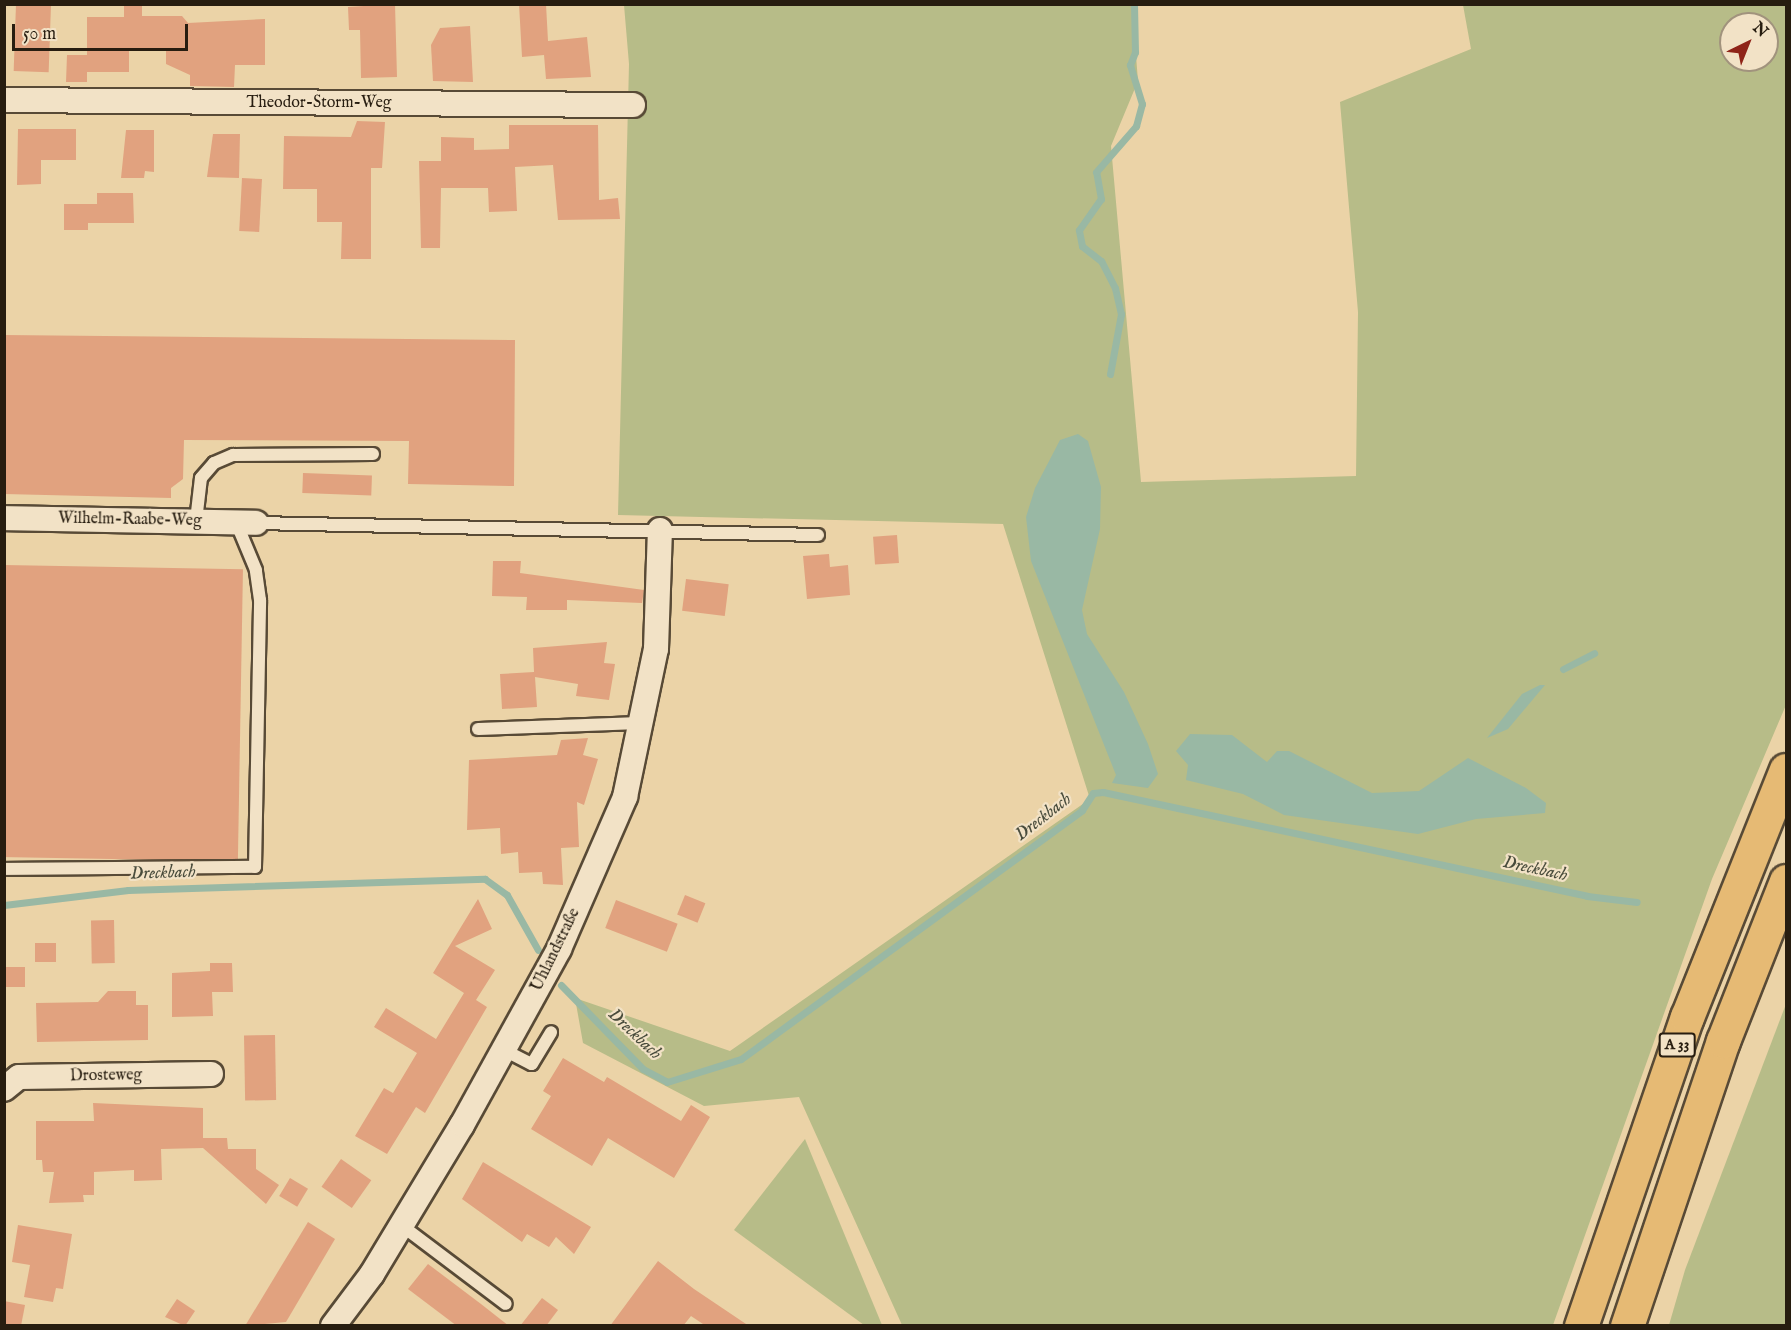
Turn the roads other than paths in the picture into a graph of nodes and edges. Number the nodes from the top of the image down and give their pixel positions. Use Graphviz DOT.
graph roads {
  1 [pos="4,100"];
  2 [pos="633,105"];
  3 [pos="373,454"];
  4 [pos="4,518"];
  5 [pos="196,521"];
  6 [pos="246,522"];
  7 [pos="660,530"];
  8 [pos="818,534"];
  9 [pos="640,723"];
  10 [pos="478,729"];
  11 [pos="1786,770"];
  12 [pos="4,868"];
  13 [pos="1786,881"];
  14 [pos="551,1032"];
  15 [pos="504,1050"];
  16 [pos="211,1074"];
  17 [pos="4,1089"];
  18 [pos="401,1226"];
  19 [pos="506,1304"];
  20 [pos="333,1326"];
  21 [pos="1581,1326"];
  22 [pos="1627,1326"];
  1 -- 2 [label="street, Theodor-Storm-Weg"];
  3 -- 5 [label="lane"];
  4 -- 5 [label="street, Wilhelm-Raabe-Weg"];
  5 -- 6 [label="street, Wilhelm-Raabe-Weg"];
  6 -- 7 [label="lane"];
  6 -- 12 [label="lane"];
  7 -- 8 [label="lane"];
  7 -- 9 [label="street, Uhlandstraße"];
  9 -- 10 [label="lane"];
  9 -- 15 [label="street, Uhlandstraße"];
  11 -- 21 [label="highway, A 33"];
  13 -- 22 [label="highway, A 33"];
  14 -- 15 [label="lane"];
  15 -- 18 [label="street, Uhlandstraße"];
  16 -- 17 [label="street, Drosteweg"];
  18 -- 19 [label="lane"];
  18 -- 20 [label="street, Uhlandstraße"];
}
